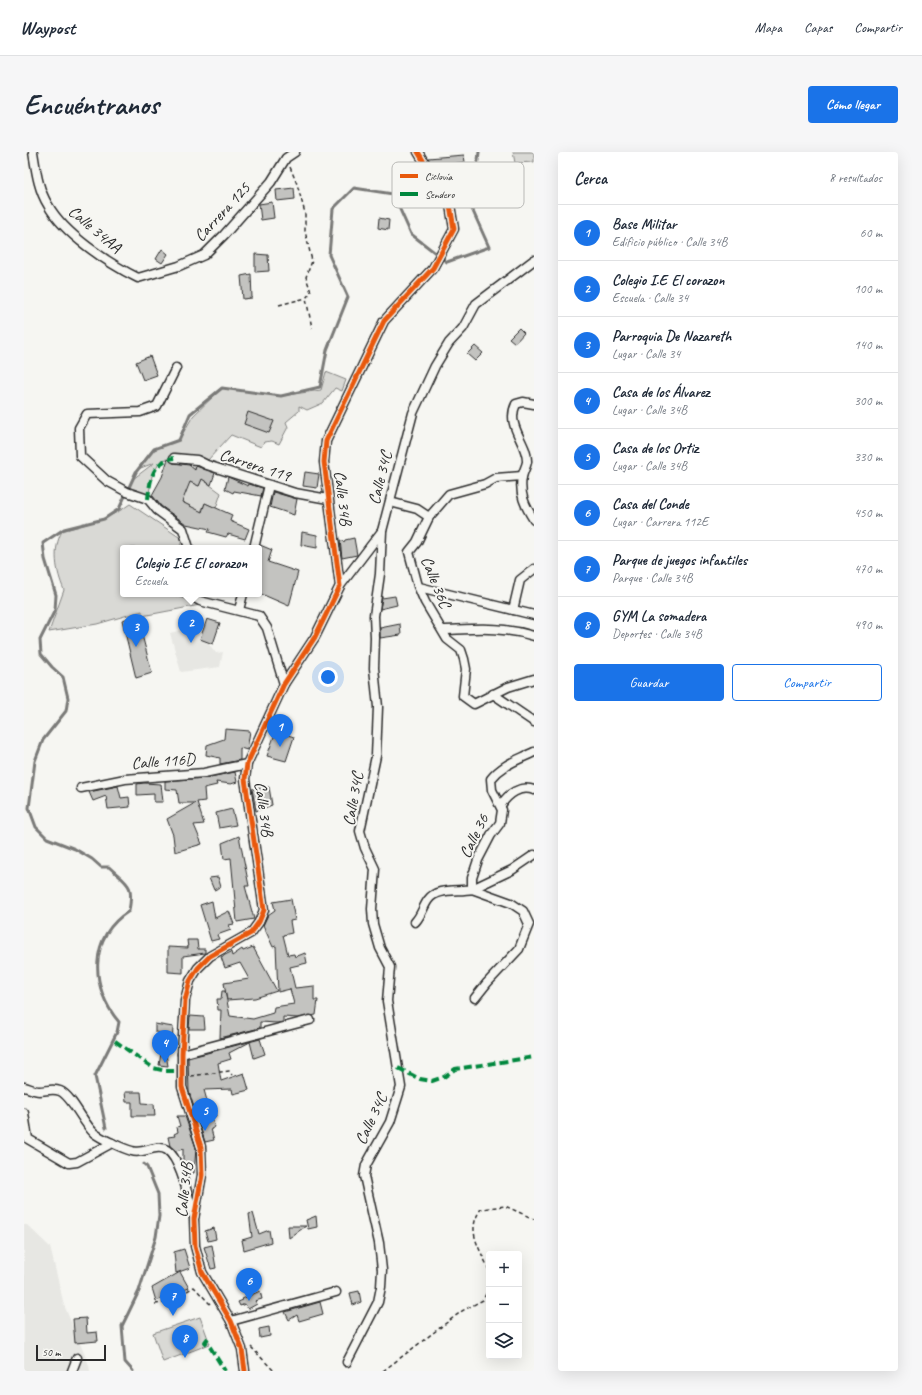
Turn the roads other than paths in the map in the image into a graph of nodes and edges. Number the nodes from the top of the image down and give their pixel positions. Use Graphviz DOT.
graph roads {
  1 [pos="33,152"];
  2 [pos="295,152"];
  3 [pos="418,152"];
  4 [pos="424,162"];
  5 [pos="450,208"];
  6 [pos="534,260"];
  7 [pos="156,274"];
  8 [pos="176,368"];
  9 [pos="534,404"];
  10 [pos="174,458"];
  11 [pos="522,476"];
  12 [pos="268,485"];
  13 [pos="328,499"];
  14 [pos="390,502"];
  15 [pos="429,517"];
  16 [pos="534,520"];
  17 [pos="382,531"];
  18 [pos="187,545"];
  19 [pos="255,545"];
  20 [pos="534,569"];
  21 [pos="340,586"];
  22 [pos="418,587"];
  23 [pos="193,597"];
  24 [pos="243,597"];
  25 [pos="239,610"];
  26 [pos="513,610"];
  27 [pos="534,615"];
  28 [pos="443,630"];
  29 [pos="534,636"];
  30 [pos="534,679"];
  31 [pos="284,684"];
  32 [pos="493,694"];
  33 [pos="534,722"];
  34 [pos="534,752"];
  35 [pos="247,764"];
  36 [pos="81,788"];
  37 [pos="534,790"];
  38 [pos="501,805"];
  39 [pos="534,855"];
  40 [pos="472,889"];
  41 [pos="415,922"];
  42 [pos="475,998"];
  43 [pos="310,1020"];
  44 [pos="182,1054"];
  45 [pos="24,1087"];
  46 [pos="24,1113"];
  47 [pos="112,1143"];
  48 [pos="194,1219"];
  49 [pos="336,1292"];
  50 [pos="231,1321"];
  51 [pos="77,1358"];
  52 [pos="347,1362"];
  53 [pos="72,1371"];
  54 [pos="245,1371"];
  1 -- 7 [label="street, Calle 34AA"];
  2 -- 7 [label="street, Carrera 125"];
  3 -- 4 [label="street, Calle 34B"];
  5 -- 13 [label="street, Calle 34B"];
  6 -- 14 [label="street, Calle 34C"];
  8 -- 18 [label="street"];
  9 -- 11 [label="street"];
  10 -- 12 [label="street, Carrera 119"];
  11 -- 15 [label="street, Calle 36C"];
  11 -- 16 [label="street"];
  12 -- 13 [label="street, Carrera 119"];
  12 -- 19 [label="street"];
  13 -- 21 [label="street, Calle 34B"];
  14 -- 15 [label="street"];
  14 -- 17 [label="street, Calle 34C"];
  15 -- 22 [label="street, Calle 36C"];
  17 -- 21 [label="street, Calle 34B"];
  17 -- 52 [label="street, Calle 34C"];
  20 -- 26 [label="street"];
  21 -- 31 [label="street, Calle 34B"];
  22 -- 26 [label="street"];
  22 -- 28 [label="street, Calle 36C"];
  23 -- 25 [label="street"];
  24 -- 25 [label="street"];
  25 -- 31 [label="street"];
  26 -- 27 [label="street"];
  28 -- 29 [label="street"];
  28 -- 32 [label="street, Calle 36C"];
  30 -- 32 [label="street"];
  31 -- 35 [label="street, Calle 34B"];
  32 -- 33 [label="street"];
  34 -- 38 [label="street, Calle 36"];
  35 -- 36 [label="street, Calle 116D"];
  35 -- 44 [label="street, Calle 34B"];
  37 -- 38 [label="street"];
  38 -- 40 [label="street, Calle 36"];
  39 -- 40 [label="street"];
  40 -- 41 [label="street"];
  40 -- 42 [label="street"];
  43 -- 44 [label="street"];
  44 -- 48 [label="street, Calle 34B"];
  45 -- 47 [label="street"];
  46 -- 47 [label="street"];
  47 -- 48 [label="street"];
  48 -- 50 [label="street, Calle 34B"];
  49 -- 50 [label="street"];
  50 -- 54 [label="street, Calle 34B"];
  51 -- 53 [label="street"];
}
